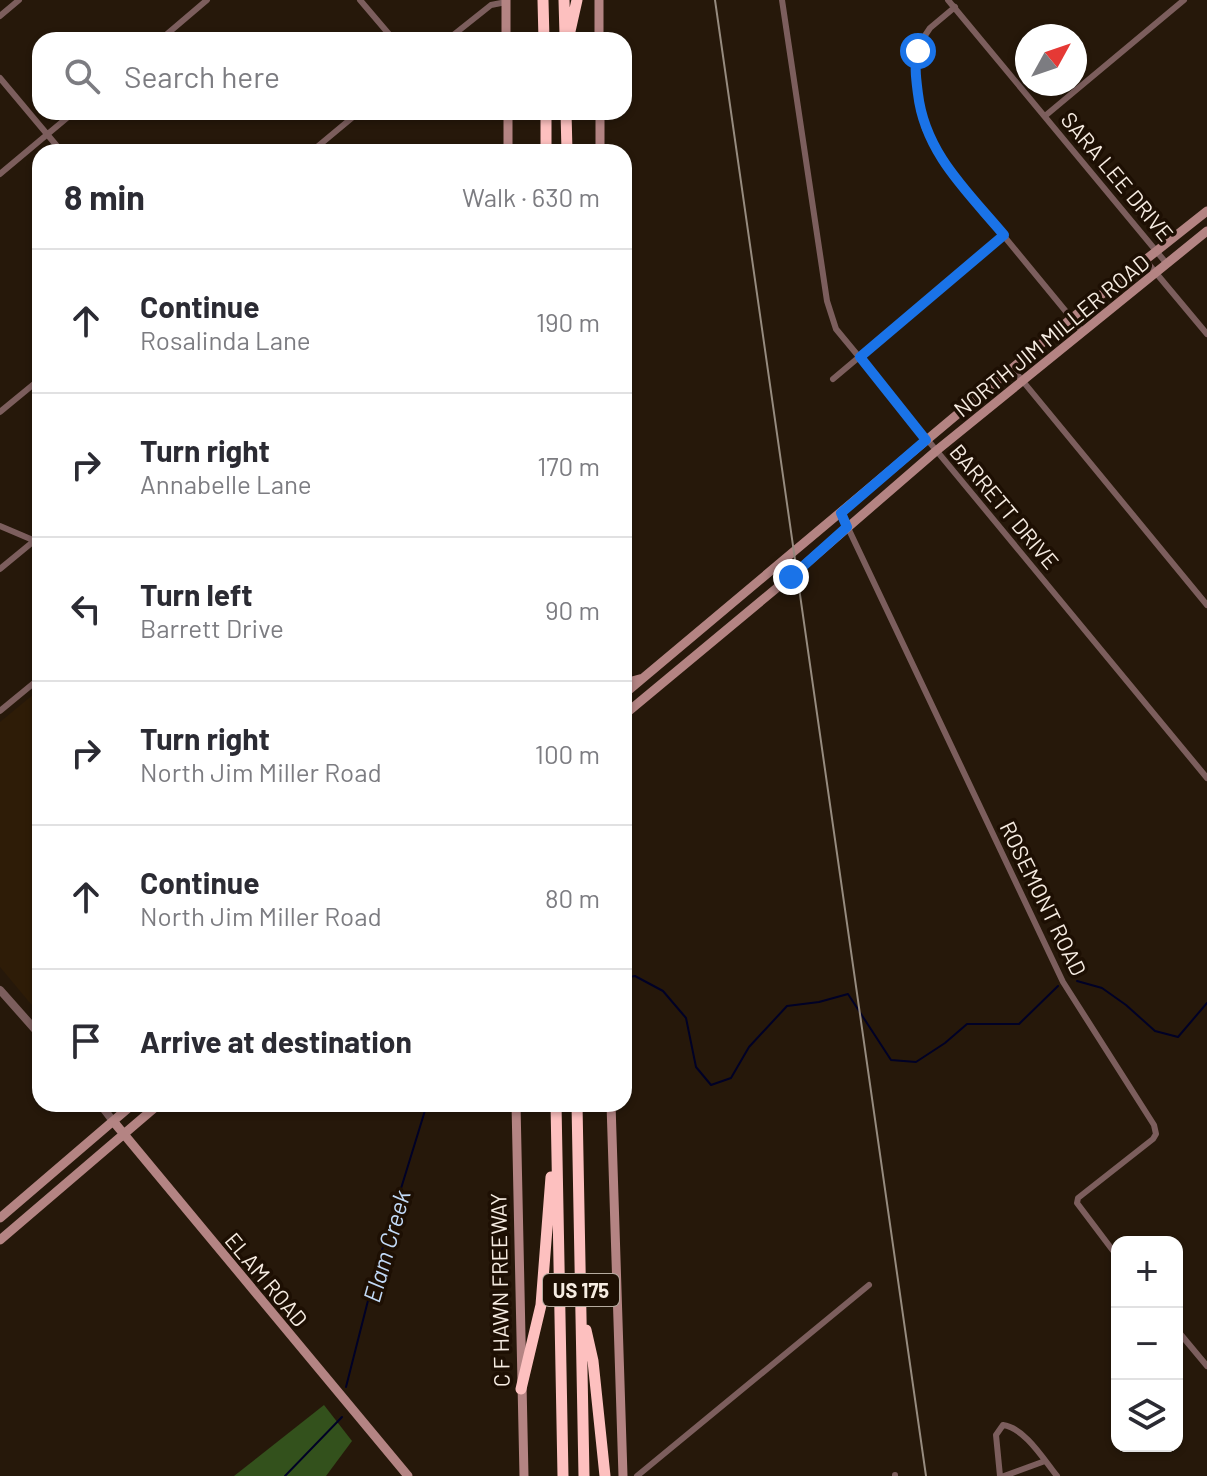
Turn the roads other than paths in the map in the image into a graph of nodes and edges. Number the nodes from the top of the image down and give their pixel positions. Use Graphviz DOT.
graph roads {
  1 [pos="19,0"];
  2 [pos="207,0"];
  3 [pos="360,0"];
  4 [pos="543,0"];
  5 [pos="564,0"];
  6 [pos="577,0"];
  7 [pos="599,0"];
  8 [pos="782,0"];
  9 [pos="948,0"];
  10 [pos="1184,0"];
  11 [pos="506,1"];
  12 [pos="955,7"];
  13 [pos="0,16"];
  14 [pos="169,32"];
  15 [pos="387,32"];
  16 [pos="457,32"];
  17 [pos="506,32"];
  18 [pos="544,32"];
  19 [pos="566,32"];
  20 [pos="568,32"];
  21 [pos="599,32"];
  22 [pos="0,78"];
  23 [pos="32,116"];
  24 [pos="1045,116"];
  25 [pos="35,120"];
  26 [pos="64,120"];
  27 [pos="349,120"];
  28 [pos="508,120"];
  29 [pos="546,120"];
  30 [pos="566,120"];
  31 [pos="600,120"];
  32 [pos="47,134"];
  33 [pos="35,144"];
  34 [pos="55,144"];
  35 [pos="321,144"];
  36 [pos="508,144"];
  37 [pos="546,144"];
  38 [pos="567,144"];
  39 [pos="600,144"];
  40 [pos="32,147"];
  41 [pos="0,174"];
  42 [pos="1207,211"];
  43 [pos="1207,231"];
  44 [pos="1004,235"];
  45 [pos="1158,252"];
  46 [pos="1146,261"];
  47 [pos="1167,264"];
  48 [pos="1156,273"];
  49 [pos="1072,318"];
  50 [pos="1082,331"];
  51 [pos="1207,334"];
  52 [pos="860,357"];
  53 [pos="1012,368"];
  54 [pos="833,379"];
  55 [pos="1022,380"];
  56 [pos="32,386"];
  57 [pos="0,412"];
  58 [pos="926,440"];
  59 [pos="936,451"];
  60 [pos="841,513"];
  61 [pos="0,526"];
  62 [pos="847,527"];
  63 [pos="32,538"];
  64 [pos="32,545"];
  65 [pos="0,569"];
  66 [pos="1207,605"];
  67 [pos="652,672"];
  68 [pos="632,681"];
  69 [pos="32,685"];
  70 [pos="632,688"];
  71 [pos="632,708"];
  72 [pos="0,711"];
  73 [pos="1207,778"];
  74 [pos="0,990"];
  75 [pos="8,1000"];
  76 [pos="0,1008"];
  77 [pos="32,1026"];
  78 [pos="106,1112"];
  79 [pos="124,1112"];
  80 [pos="150,1112"];
  81 [pos="516,1112"];
  82 [pos="556,1112"];
  83 [pos="577,1112"];
  84 [pos="611,1112"];
  85 [pos="113,1121"];
  86 [pos="124,1134"];
  87 [pos="556,1152"];
  88 [pos="0,1218"];
  89 [pos="0,1240"];
  90 [pos="1111,1248"];
  91 [pos="869,1285"];
  92 [pos="581,1310"];
  93 [pos="1183,1337"];
  94 [pos="1206,1363"];
  95 [pos="521,1389"];
  96 [pos="1045,1461"];
  97 [pos="408,1476"];
  98 [pos="524,1476"];
  99 [pos="563,1476"];
  100 [pos="584,1476"];
  101 [pos="605,1476"];
  102 [pos="623,1476"];
  103 [pos="637,1476"];
  104 [pos="1002,1476"];
  105 [pos="1057,1476"];
  1 -- 13 [label="street"];
  2 -- 14 [label="street"];
  3 -- 15 [label="street"];
  4 -- 18 [label="highway"];
  5 -- 19 [label="highway"];
  6 -- 20 [label="highway"];
  7 -- 21 [label="main road"];
  8 -- 52 [label="street, BARRETT DRIVE"];
  9 -- 12 [label="street, SARA LEE DRIVE"];
  10 -- 24 [label="street"];
  11 -- 16 [label="street"];
  11 -- 17 [label="main road"];
  12 -- 24 [label="street, SARA LEE DRIVE"];
  12 -- 44 [label="street"];
  22 -- 23 [label="street"];
  24 -- 45 [label="street, SARA LEE DRIVE"];
  25 -- 32 [label="street"];
  26 -- 32 [label="street"];
  27 -- 35 [label="street"];
  28 -- 36 [label="main road"];
  29 -- 37 [label="highway"];
  30 -- 38 [label="highway"];
  31 -- 39 [label="main road"];
  32 -- 33 [label="street"];
  32 -- 34 [label="street"];
  40 -- 41 [label="street"];
  42 -- 45 [label="main road, NORTH JIM MILLER ROAD"];
  43 -- 47 [label="main road, NORTH JIM MILLER ROAD"];
  44 -- 49 [label="street"];
  44 -- 52 [label="street"];
  45 -- 46 [label="main road, NORTH JIM MILLER ROAD"];
  45 -- 47 [label="street, SARA LEE DRIVE"];
  46 -- 48 [label="street"];
  46 -- 49 [label="main road, NORTH JIM MILLER ROAD"];
  47 -- 48 [label="main road, NORTH JIM MILLER ROAD"];
  48 -- 50 [label="main road, NORTH JIM MILLER ROAD"];
  48 -- 51 [label="street"];
  49 -- 50 [label="street"];
  49 -- 53 [label="main road, NORTH JIM MILLER ROAD"];
  50 -- 55 [label="main road, NORTH JIM MILLER ROAD"];
  52 -- 54 [label="street"];
  52 -- 58 [label="street, BARRETT DRIVE"];
  53 -- 55 [label="street"];
  53 -- 58 [label="main road, NORTH JIM MILLER ROAD"];
  55 -- 59 [label="main road, NORTH JIM MILLER ROAD"];
  55 -- 66 [label="street"];
  56 -- 57 [label="street"];
  58 -- 59 [label="street, BARRETT DRIVE"];
  58 -- 60 [label="main road, NORTH JIM MILLER ROAD"];
  59 -- 62 [label="main road, NORTH JIM MILLER ROAD"];
  59 -- 73 [label="street, BARRETT DRIVE"];
  60 -- 62 [label="street, ROSEMONT ROAD"];
  60 -- 67 [label="main road, NORTH JIM MILLER ROAD"];
  61 -- 63 [label="street"];
  62 -- 71 [label="main road, NORTH JIM MILLER ROAD"];
  62 -- 90 [label="street, ROSEMONT ROAD"];
  64 -- 65 [label="street"];
  67 -- 68 [label="main road"];
  67 -- 70 [label="main road, NORTH JIM MILLER ROAD"];
  69 -- 72 [label="street"];
  74 -- 75 [label="street"];
  75 -- 76 [label="street"];
  75 -- 77 [label="street"];
  78 -- 85 [label="street, ELAM ROAD"];
  79 -- 85 [label="main road"];
  80 -- 86 [label="main road"];
  81 -- 95 [label="main road, C F HAWN FREEWAY"];
  82 -- 87 [label="highway, US 175"];
  83 -- 92 [label="highway, US 175"];
  84 -- 102 [label="main road"];
  85 -- 86 [label="main road, ELAM ROAD"];
  85 -- 88 [label="main road"];
  86 -- 89 [label="main road"];
  86 -- 97 [label="main road, ELAM ROAD"];
  87 -- 95 [label="highway"];
  87 -- 99 [label="highway, US 175"];
  91 -- 103 [label="street"];
  92 -- 100 [label="highway, US 175"];
  92 -- 101 [label="highway"];
  93 -- 94 [label="street"];
  95 -- 98 [label="main road, C F HAWN FREEWAY"];
  96 -- 104 [label="street"];
  96 -- 104 [label="street"];
  96 -- 105 [label="street"];
}
